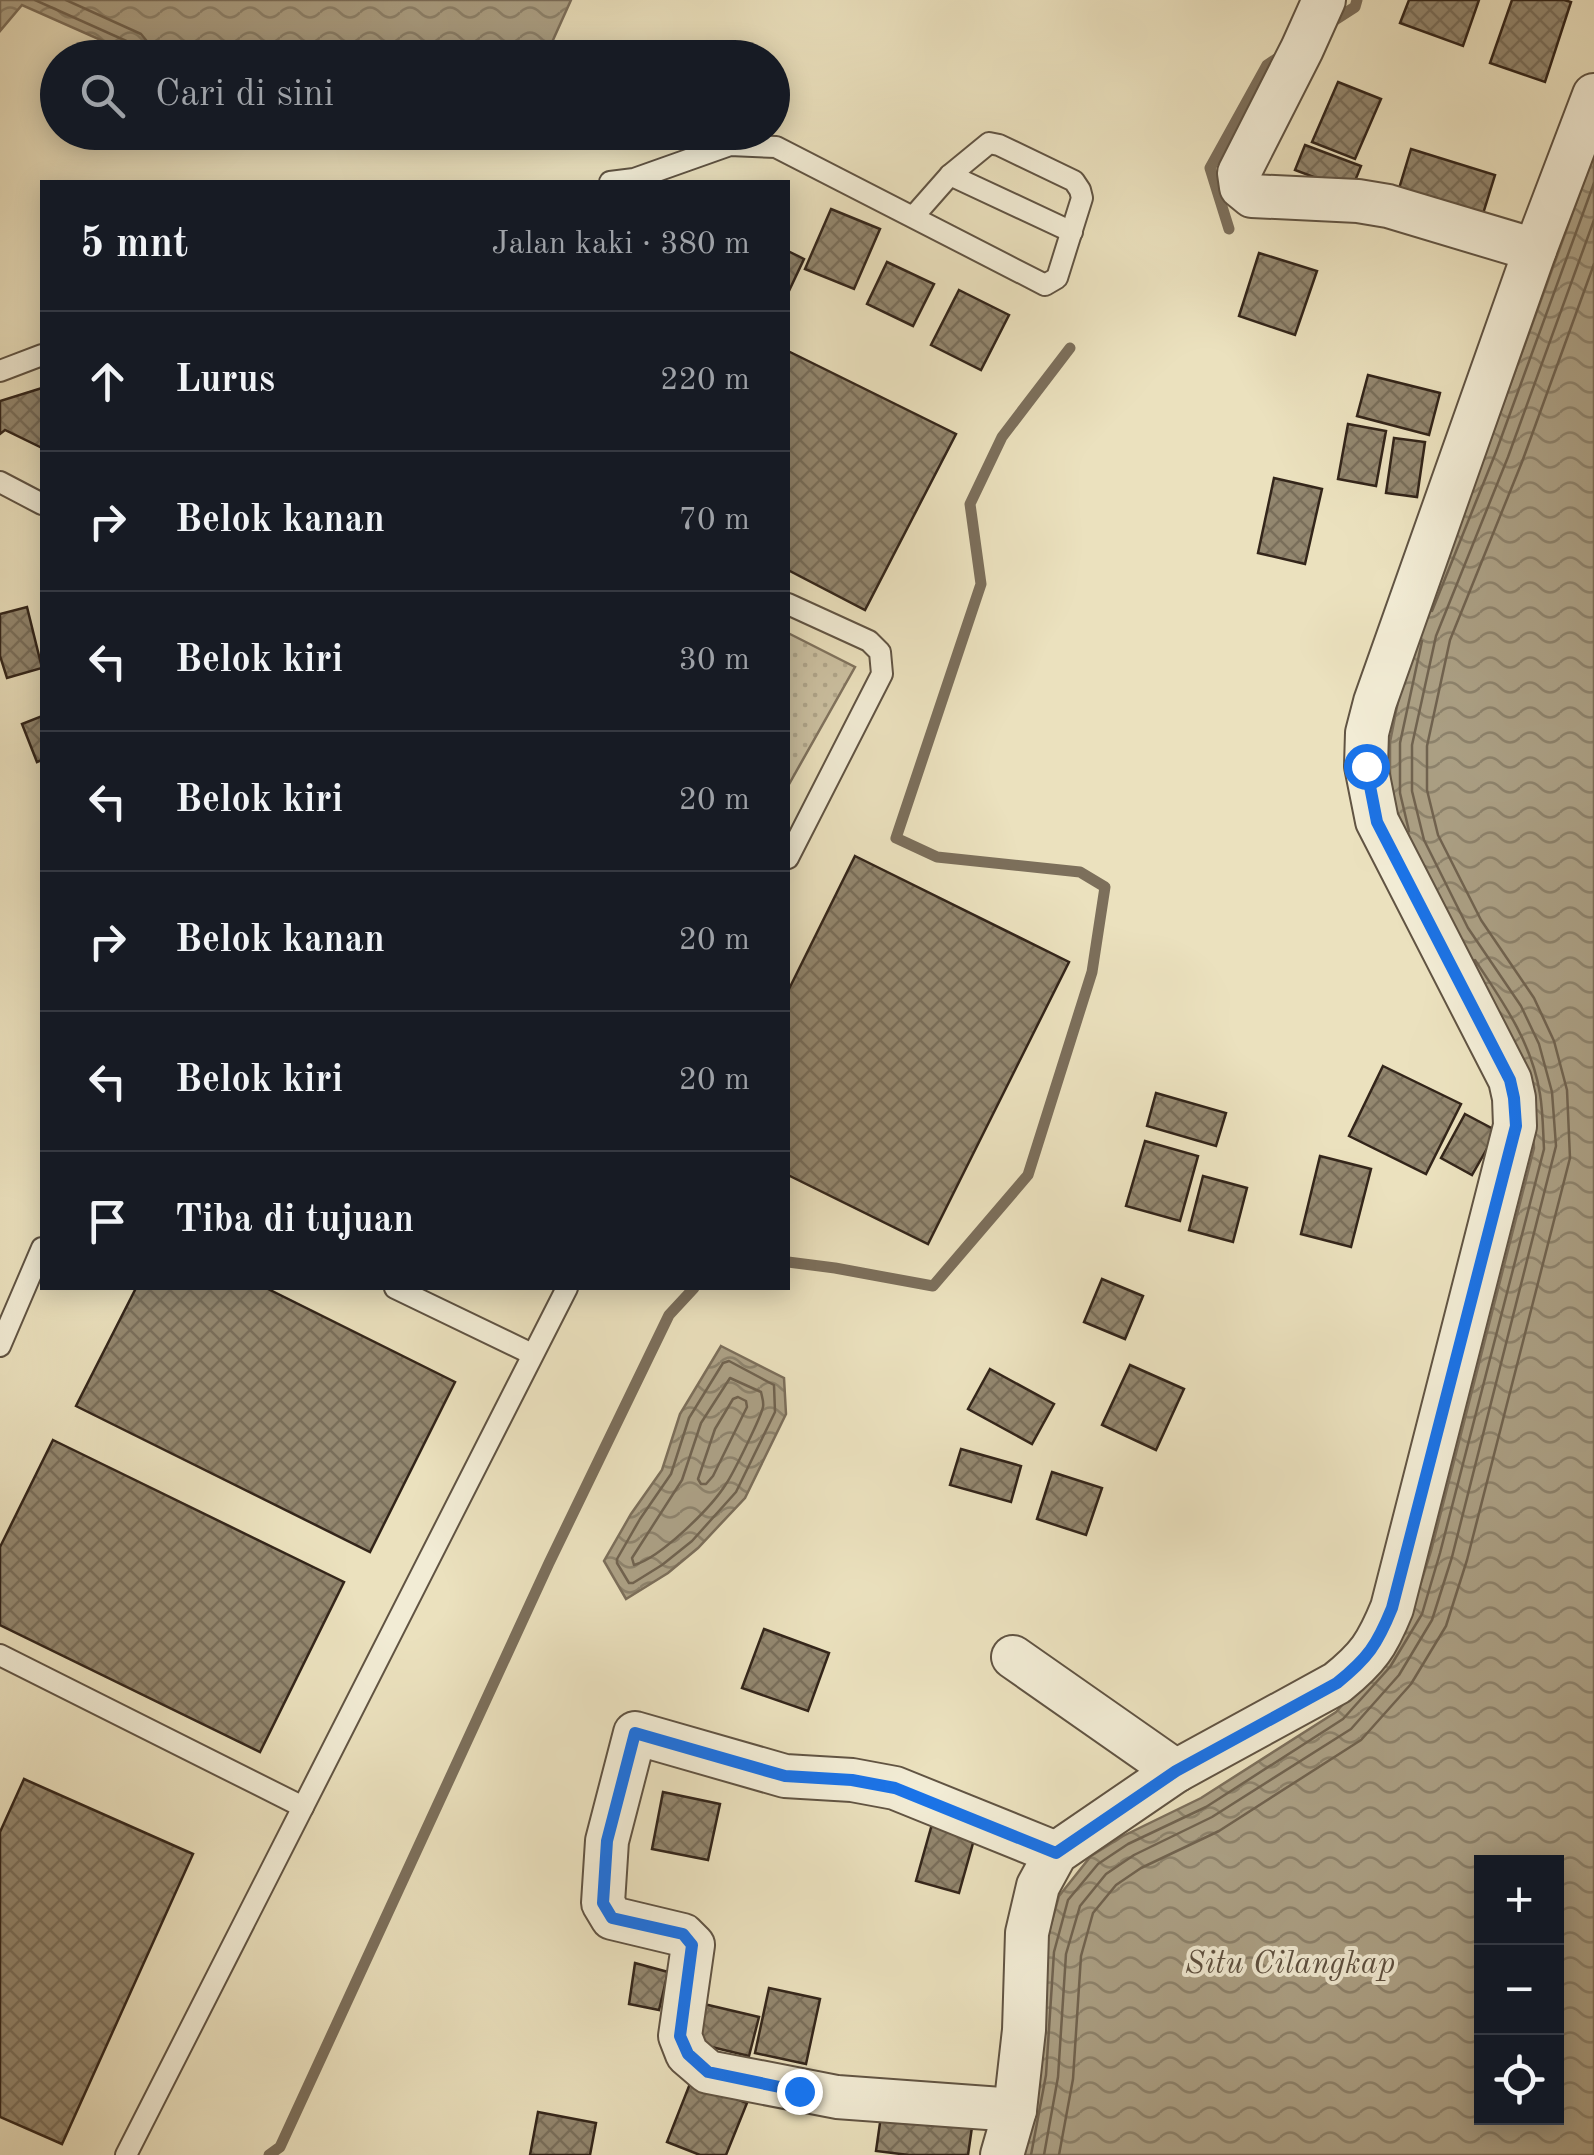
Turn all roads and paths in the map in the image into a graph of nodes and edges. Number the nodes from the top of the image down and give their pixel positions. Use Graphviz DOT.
graph roads {
  1 [pos="1324,0"];
  2 [pos="1594,96"];
  3 [pos="718,150"];
  4 [pos="780,150"];
  5 [pos="950,175"];
  6 [pos="626,180"];
  7 [pos="913,217"];
  8 [pos="1072,232"];
  9 [pos="1535,250"];
  10 [pos="40,356"];
  11 [pos="0,371"];
  12 [pos="0,482"];
  13 [pos="40,503"];
  14 [pos="790,605"];
  15 [pos="790,854"];
  16 [pos="40,1253"];
  17 [pos="399,1290"];
  18 [pos="566,1290"];
  19 [pos="0,1346"];
  20 [pos="532,1354"];
  21 [pos="0,1655"];
  22 [pos="1013,1657"];
  23 [pos="1176,1771"];
  24 [pos="303,1807"];
  25 [pos="1056,1853"];
  26 [pos="1015,2110"];
  27 [pos="126,2155"];
  28 [pos="1002,2155"];
  1 -- 9 [label="street"];
  2 -- 9 [label="street"];
  3 -- 6 [label="lane"];
  4 -- 7 [label="lane"];
  5 -- 7 [label="lane"];
  5 -- 8 [label="lane"];
  5 -- 8 [label="lane"];
  7 -- 8 [label="lane"];
  9 -- 23 [label="street"];
  10 -- 11 [label="lane"];
  12 -- 13 [label="lane"];
  14 -- 15 [label="lane"];
  16 -- 19 [label="lane"];
  17 -- 20 [label="lane"];
  18 -- 20 [label="lane"];
  20 -- 24 [label="lane"];
  21 -- 24 [label="lane"];
  22 -- 23 [label="street"];
  23 -- 25 [label="street"];
  24 -- 27 [label="lane"];
  25 -- 26 [label="street"];
  25 -- 26 [label="street"];
  26 -- 28 [label="street"];
}
